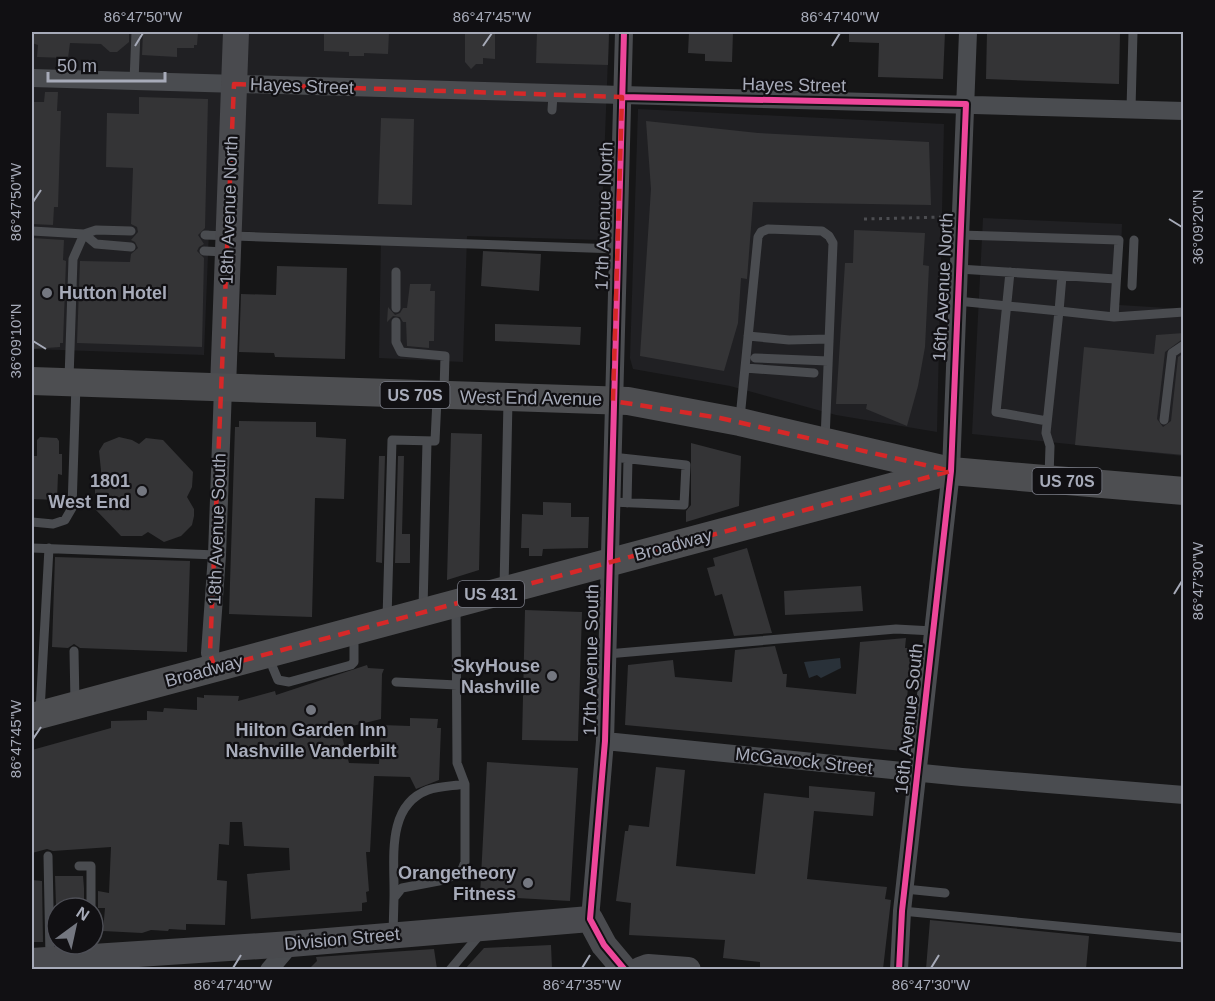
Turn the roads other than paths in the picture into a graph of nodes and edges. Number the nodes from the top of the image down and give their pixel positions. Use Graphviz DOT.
graph roads {
  1 [pos="136,32"];
  2 [pos="236,32"];
  3 [pos="624,32"];
  4 [pos="968,32"];
  5 [pos="1133,32"];
  6 [pos="32,78"];
  7 [pos="134,81"];
  8 [pos="234,84"];
  9 [pos="622,97"];
  10 [pos="966,104"];
  11 [pos="1131,109"];
  12 [pos="1184,111"];
  13 [pos="32,231"];
  14 [pos="131,231"];
  15 [pos="84,234"];
  16 [pos="960,235"];
  17 [pos="1134,240"];
  18 [pos="216,244"];
  19 [pos="131,247"];
  20 [pos="618,249"];
  21 [pos="959,269"];
  22 [pos="396,272"];
  23 [pos="1010,272"];
  24 [pos="1062,276"];
  25 [pos="1116,279"];
  26 [pos="1132,286"];
  27 [pos="957,302"];
  28 [pos="1006,306"];
  29 [pos="396,308"];
  30 [pos="1059,312"];
  31 [pos="1184,312"];
  32 [pos="1114,317"];
  33 [pos="396,322"];
  34 [pos="748,336"];
  35 [pos="829,339"];
  36 [pos="1184,345"];
  37 [pos="755,358"];
  38 [pos="828,361"];
  39 [pos="745,368"];
  40 [pos="814,373"];
  41 [pos="32,381"];
  42 [pos="72,383"];
  43 [pos="223,388"];
  44 [pos="440,396"];
  45 [pos="508,398"];
  46 [pos="613,400"];
  47 [pos="1164,420"];
  48 [pos="1047,421"];
  49 [pos="740,422"];
  50 [pos="427,441"];
  51 [pos="825,442"];
  52 [pos="620,458"];
  53 [pos="951,471"];
  54 [pos="1048,479"];
  55 [pos="1184,491"];
  56 [pos="619,503"];
  57 [pos="32,522"];
  58 [pos="32,548"];
  59 [pos="50,549"];
  60 [pos="218,555"];
  61 [pos="609,563"];
  62 [pos="504,590"];
  63 [pos="456,603"];
  64 [pos="423,612"];
  65 [pos="387,622"];
  66 [pos="933,632"];
  67 [pos="74,651"];
  68 [pos="607,654"];
  69 [pos="215,668"];
  70 [pos="396,682"];
  71 [pos="457,685"];
  72 [pos="75,706"];
  73 [pos="36,716"];
  74 [pos="604,741"];
  75 [pos="919,773"];
  76 [pos="465,784"];
  77 [pos="1184,795"];
  78 [pos="48,856"];
  79 [pos="78,866"];
  80 [pos="905,889"];
  81 [pos="945,894"];
  82 [pos="91,896"];
  83 [pos="394,898"];
  84 [pos="902,911"];
  85 [pos="590,919"];
  86 [pos="488,926"];
  87 [pos="393,934"];
  88 [pos="1184,938"];
  89 [pos="291,944"];
  90 [pos="94,957"];
  91 [pos="41,960"];
  92 [pos="269,969"];
  93 [pos="450,969"];
  94 [pos="625,969"];
  95 [pos="640,969"];
  96 [pos="688,969"];
  97 [pos="899,969"];
  1 -- 7 [label="lane"];
  2 -- 8 [label="main road, 18th Avenue North"];
  3 -- 9 [label="street, 17th Avenue North"];
  4 -- 10 [label="street, 16th Avenue North"];
  5 -- 11 [label="lane"];
  6 -- 7 [label="street, Hayes Street"];
  7 -- 8 [label="street, Hayes Street"];
  8 -- 9 [label="street, Hayes Street"];
  8 -- 18 [label="main road, 18th Avenue North"];
  9 -- 10 [label="street, Hayes Street"];
  9 -- 20 [label="street, 17th Avenue North"];
  10 -- 11 [label="street, Hayes Street"];
  10 -- 16 [label="street, 16th Avenue North"];
  11 -- 12 [label="street, Hayes Street"];
  13 -- 15 [label="lane"];
  14 -- 15 [label="lane"];
  15 -- 19 [label="lane"];
  15 -- 42 [label="lane"];
  16 -- 21 [label="street, 16th Avenue North"];
  16 -- 25 [label="lane"];
  17 -- 26 [label="lane"];
  18 -- 20 [label="lane"];
  18 -- 43 [label="main road, 18th Avenue North"];
  20 -- 46 [label="street, 17th Avenue North"];
  21 -- 23 [label="lane"];
  21 -- 27 [label="street, 16th Avenue North"];
  22 -- 29 [label="lane"];
  23 -- 24 [label="lane"];
  23 -- 28 [label="lane"];
  24 -- 25 [label="lane"];
  24 -- 30 [label="lane"];
  25 -- 32 [label="lane"];
  27 -- 28 [label="lane"];
  27 -- 53 [label="street, 16th Avenue North"];
  28 -- 30 [label="lane"];
  28 -- 48 [label="lane"];
  30 -- 32 [label="lane"];
  30 -- 48 [label="lane"];
  31 -- 32 [label="lane"];
  33 -- 44 [label="lane"];
  34 -- 35 [label="lane"];
  34 -- 35 [label="lane"];
  34 -- 39 [label="lane"];
  35 -- 38 [label="lane"];
  36 -- 47 [label="lane"];
  37 -- 38 [label="lane"];
  38 -- 51 [label="lane"];
  39 -- 40 [label="lane"];
  39 -- 49 [label="lane"];
  41 -- 42 [label="main road, West End Avenue / US 70S"];
  42 -- 43 [label="main road, West End Avenue / US 70S"];
  42 -- 57 [label="lane"];
  43 -- 44 [label="main road, West End Avenue / US 70S"];
  43 -- 60 [label="street, 18th Avenue South"];
  44 -- 45 [label="main road, West End Avenue / US 70S"];
  44 -- 50 [label="lane"];
  45 -- 46 [label="main road, West End Avenue / US 70S"];
  45 -- 62 [label="lane"];
  46 -- 49 [label="main road, West End Avenue / US 70S"];
  46 -- 52 [label="street, 17th Avenue South"];
  48 -- 54 [label="lane"];
  49 -- 51 [label="main road, West End Avenue / US 70S"];
  50 -- 64 [label="lane"];
  50 -- 65 [label="lane"];
  51 -- 53 [label="main road, West End Avenue / US 70S"];
  52 -- 56 [label="street, 17th Avenue South"];
  52 -- 56 [label="lane"];
  53 -- 54 [label="main road, Broadway / US 70S"];
  53 -- 61 [label="main road, Broadway / US 431"];
  53 -- 66 [label="street, 16th Avenue South"];
  54 -- 55 [label="main road, Broadway / US 70S"];
  56 -- 61 [label="street, 17th Avenue South"];
  58 -- 59 [label="lane"];
  59 -- 60 [label="lane"];
  59 -- 73 [label="lane"];
  60 -- 69 [label="street, 18th Avenue South"];
  61 -- 62 [label="main road, Broadway / US 431"];
  61 -- 68 [label="street, 17th Avenue South"];
  62 -- 63 [label="main road, Broadway / US 431"];
  63 -- 64 [label="main road, Broadway / US 431"];
  63 -- 71 [label="lane"];
  64 -- 65 [label="main road, Broadway / US 431"];
  65 -- 69 [label="main road, Broadway / US 431"];
  66 -- 68 [label="lane"];
  66 -- 75 [label="street, 16th Avenue South"];
  67 -- 72 [label="lane"];
  68 -- 74 [label="street, 17th Avenue South"];
  69 -- 72 [label="main road, Broadway / US 431"];
  70 -- 71 [label="lane"];
  71 -- 76 [label="lane"];
  72 -- 73 [label="main road, Broadway / US 431"];
  74 -- 75 [label="street, McGavock Street"];
  74 -- 85 [label="street, 17th Avenue South"];
  75 -- 77 [label="street, McGavock Street"];
  75 -- 80 [label="street, 16th Avenue South"];
  76 -- 83 [label="lane"];
  76 -- 83 [label="lane"];
  78 -- 91 [label="lane"];
  79 -- 82 [label="lane"];
  80 -- 81 [label="lane"];
  80 -- 84 [label="street, 16th Avenue South"];
  83 -- 87 [label="lane"];
  84 -- 88 [label="lane"];
  84 -- 97 [label="street, 16th Avenue South"];
  85 -- 86 [label="main road, Division Street"];
  85 -- 94 [label="main road"];
  86 -- 87 [label="main road, Division Street"];
  86 -- 93 [label="lane"];
  87 -- 89 [label="main road, Division Street"];
  89 -- 90 [label="main road, Division Street"];
  89 -- 92 [label="street"];
  90 -- 91 [label="main road, Division Street"];
  95 -- 96 [label="main road"];
}
